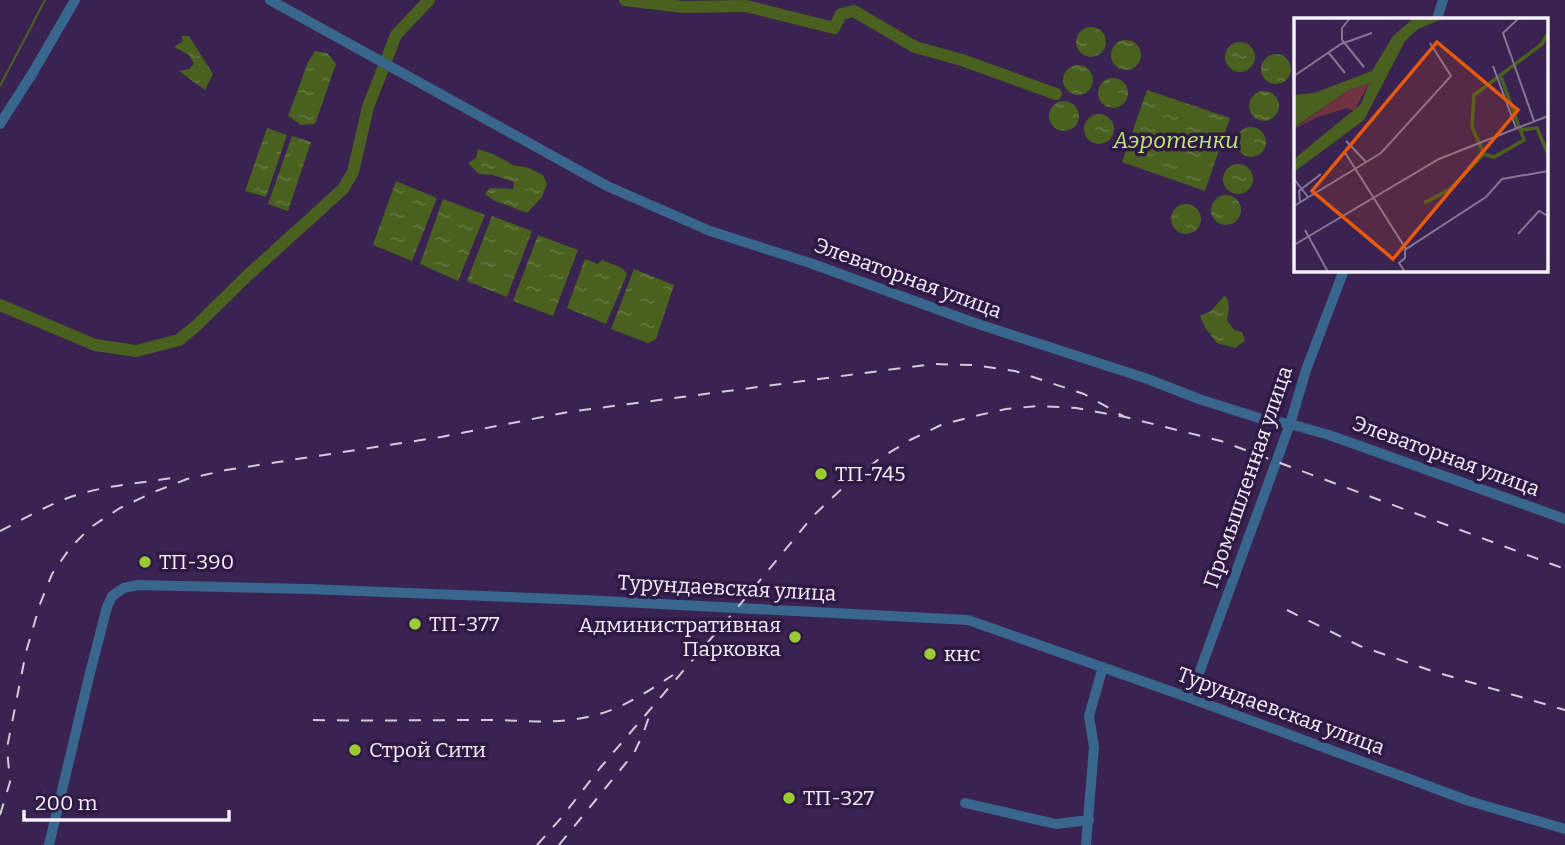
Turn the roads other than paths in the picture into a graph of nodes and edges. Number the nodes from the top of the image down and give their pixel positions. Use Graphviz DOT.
graph roads {
  1 [pos="75,0"];
  2 [pos="270,0"];
  3 [pos="1443,0"];
  4 [pos="1437,18"];
  5 [pos="0,124"];
  6 [pos="1344,271"];
  7 [pos="1290,424"];
  8 [pos="1565,519"];
  9 [pos="1103,667"];
  10 [pos="1190,698"];
  11 [pos="965,803"];
  12 [pos="1089,820"];
  13 [pos="1565,829"];
  14 [pos="49,845"];
  15 [pos="1086,845"];
  1 -- 5 [label="street"];
  2 -- 7 [label="street, Элеваторная улица"];
  3 -- 4 [label="street"];
  6 -- 7 [label="street, Промышленная улица"];
  7 -- 8 [label="street, Элеваторная улица"];
  7 -- 10 [label="street, Промышленная улица"];
  9 -- 10 [label="street, Турундаевская улица"];
  9 -- 12 [label="street"];
  9 -- 14 [label="street, Турундаевская улица"];
  10 -- 13 [label="street, Турундаевская улица"];
  11 -- 12 [label="street"];
  12 -- 15 [label="street"];
}
